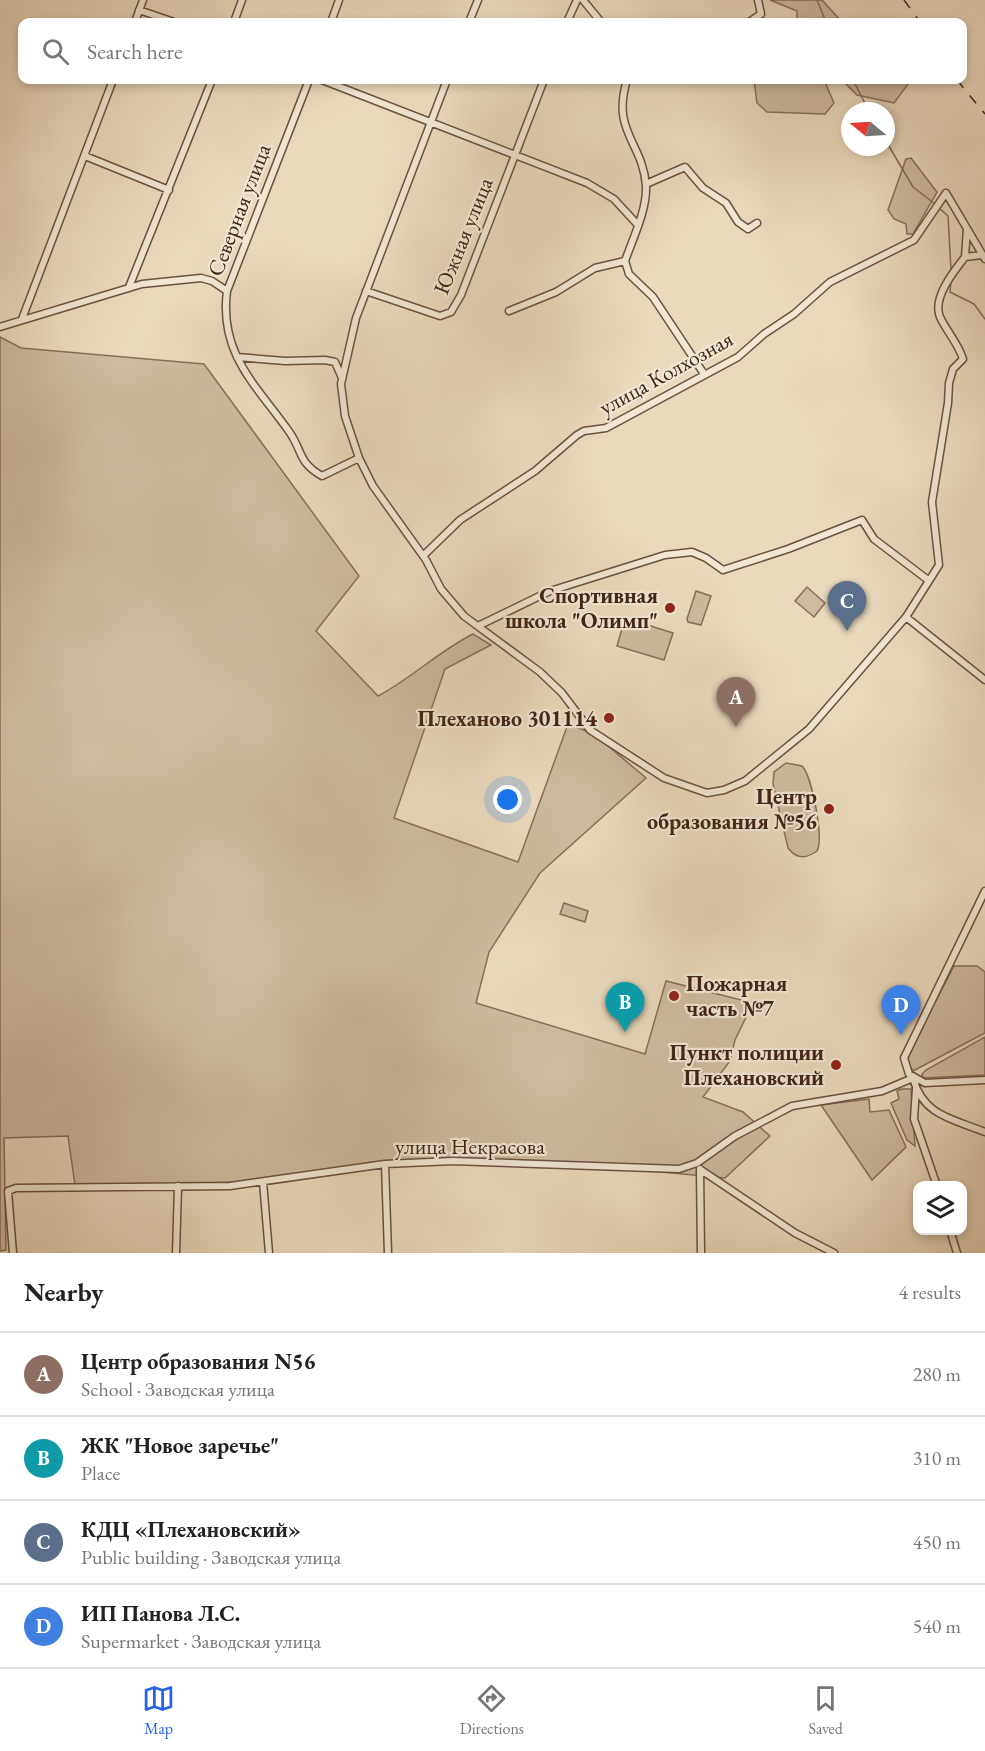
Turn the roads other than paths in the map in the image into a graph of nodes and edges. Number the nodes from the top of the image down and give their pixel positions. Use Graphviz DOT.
graph roads {
  1 [pos="143,0"];
  2 [pos="242,0"];
  3 [pos="339,0"];
  4 [pos="478,0"];
  5 [pos="577,0"];
  6 [pos="583,0"];
  7 [pos="758,0"];
  8 [pos="140,10"];
  9 [pos="137,18"];
  10 [pos="163,18"];
  11 [pos="235,18"];
  12 [pos="332,18"];
  13 [pos="471,18"];
  14 [pos="569,18"];
  15 [pos="599,18"];
  16 [pos="756,18"];
  17 [pos="112,84"];
  18 [pos="210,84"];
  19 [pos="307,84"];
  20 [pos="332,84"];
  21 [pos="446,84"];
  22 [pos="542,84"];
  23 [pos="626,84"];
  24 [pos="431,123"];
  25 [pos="85,156"];
  26 [pos="514,156"];
  27 [pos="646,184"];
  28 [pos="169,190"];
  29 [pos="757,223"];
  30 [pos="637,224"];
  31 [pos="967,226"];
  32 [pos="965,257"];
  33 [pos="984,257"];
  34 [pos="625,261"];
  35 [pos="129,287"];
  36 [pos="227,291"];
  37 [pos="366,291"];
  38 [pos="509,311"];
  39 [pos="22,319"];
  40 [pos="0,327"];
  41 [pos="237,357"];
  42 [pos="704,374"];
  43 [pos="341,381"];
  44 [pos="359,458"];
  45 [pos="423,556"];
  46 [pos="928,580"];
  47 [pos="906,617"];
  48 [pos="480,625"];
  49 [pos="985,680"];
  50 [pos="985,891"];
  51 [pos="913,1078"];
  52 [pos="985,1080"];
  53 [pos="916,1089"];
  54 [pos="985,1132"];
  55 [pos="697,1163"];
  56 [pos="385,1164"];
  57 [pos="701,1170"];
  58 [pos="935,1181"];
  59 [pos="263,1182"];
  60 [pos="178,1186"];
  61 [pos="952,1235"];
  62 [pos="14,1253"];
  63 [pos="176,1253"];
  64 [pos="269,1253"];
  65 [pos="388,1253"];
  66 [pos="701,1253"];
  67 [pos="834,1253"];
  68 [pos="957,1253"];
  1 -- 8 [label="street"];
  2 -- 11 [label="street"];
  3 -- 12 [label="street"];
  4 -- 13 [label="street"];
  5 -- 14 [label="street"];
  6 -- 15 [label="street"];
  7 -- 16 [label="street"];
  8 -- 9 [label="street"];
  8 -- 10 [label="street"];
  17 -- 25 [label="street"];
  18 -- 28 [label="street"];
  19 -- 36 [label="street, Северная улица"];
  20 -- 24 [label="street"];
  21 -- 24 [label="street"];
  22 -- 26 [label="street, Южная улица"];
  23 -- 27 [label="street"];
  24 -- 26 [label="street, Южная улица"];
  24 -- 37 [label="street"];
  25 -- 28 [label="street"];
  25 -- 39 [label="street"];
  26 -- 30 [label="street, Южная улица"];
  26 -- 37 [label="street, Южная улица"];
  27 -- 29 [label="street"];
  27 -- 30 [label="street"];
  28 -- 35 [label="street"];
  30 -- 34 [label="street"];
  31 -- 32 [label="street"];
  31 -- 33 [label="street"];
  31 -- 42 [label="street, улица Колхозная"];
  32 -- 33 [label="street"];
  32 -- 46 [label="street"];
  34 -- 38 [label="street"];
  34 -- 42 [label="street"];
  35 -- 36 [label="street, Северная улица"];
  35 -- 39 [label="street, Северная улица"];
  36 -- 41 [label="street"];
  37 -- 43 [label="street"];
  39 -- 40 [label="street, Северная улица"];
  41 -- 43 [label="street"];
  41 -- 44 [label="street"];
  42 -- 45 [label="street, улица Колхозная"];
  43 -- 44 [label="street"];
  44 -- 45 [label="street"];
  45 -- 48 [label="street"];
  46 -- 47 [label="street"];
  46 -- 48 [label="street"];
  47 -- 48 [label="street"];
  47 -- 49 [label="street"];
  50 -- 51 [label="street"];
  51 -- 52 [label="street"];
  51 -- 53 [label="street"];
  51 -- 55 [label="street, улица Некрасова"];
  53 -- 54 [label="street"];
  53 -- 58 [label="street"];
  55 -- 56 [label="street, улица Некрасова"];
  55 -- 57 [label="street"];
  56 -- 59 [label="street, улица Некрасова"];
  56 -- 65 [label="street"];
  57 -- 66 [label="street"];
  57 -- 67 [label="street"];
  59 -- 60 [label="street, улица Некрасова"];
  59 -- 64 [label="street"];
  60 -- 62 [label="street, улица Некрасова"];
  60 -- 63 [label="street"];
  61 -- 68 [label="street"];
}
